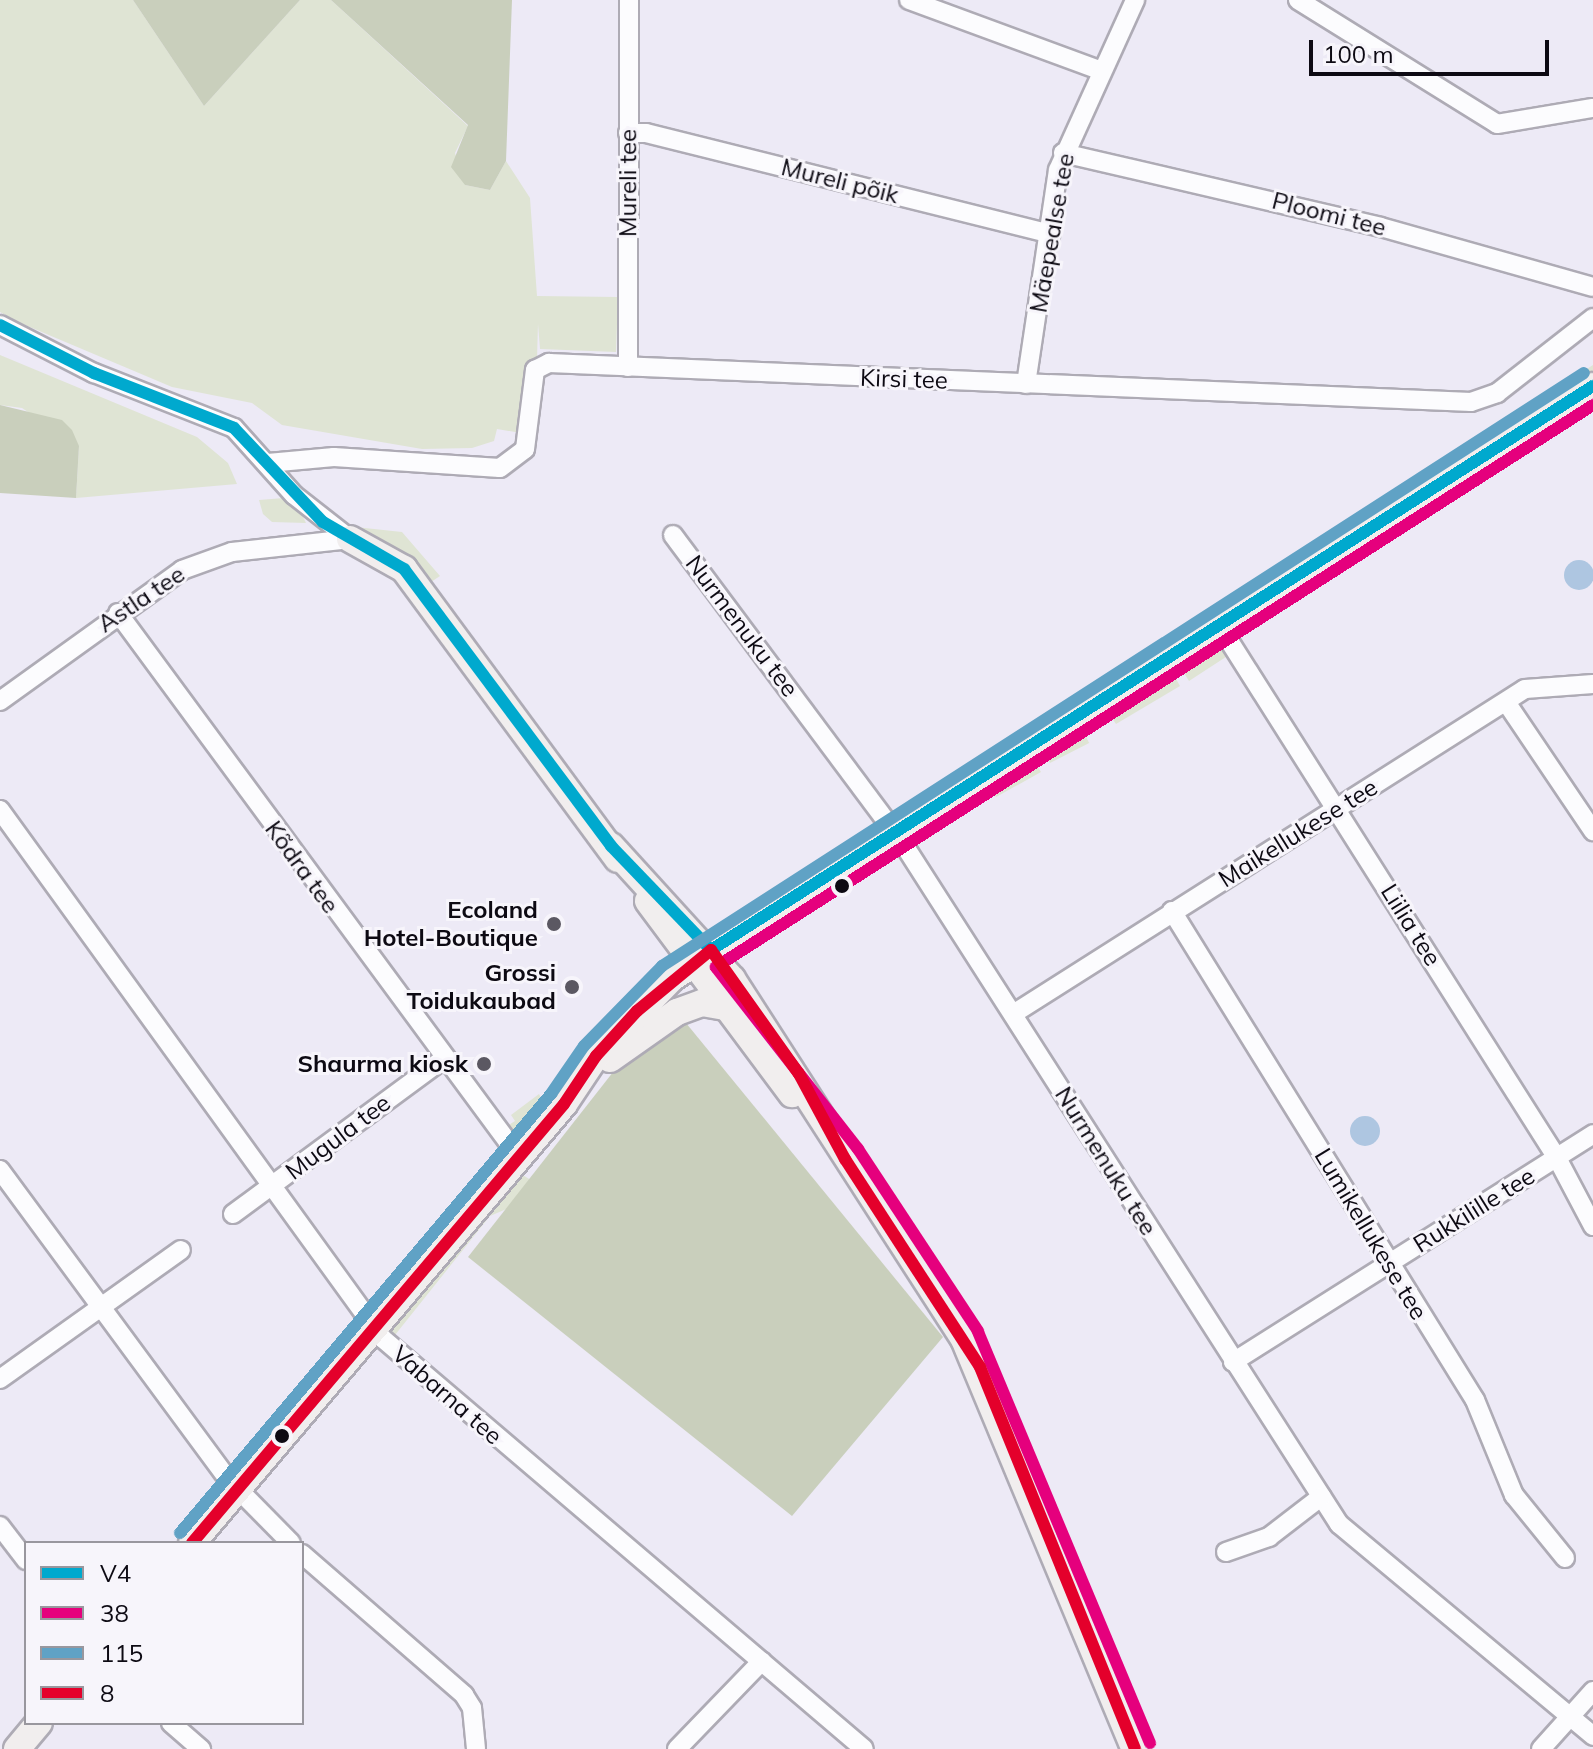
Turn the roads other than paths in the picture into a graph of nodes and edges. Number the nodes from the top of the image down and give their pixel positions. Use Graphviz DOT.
graph roads {
  1 [pos="909,0"];
  2 [pos="1135,0"];
  3 [pos="1298,0"];
  4 [pos="630,3"];
  5 [pos="1099,70"];
  6 [pos="1593,108"];
  7 [pos="628,133"];
  8 [pos="1063,153"];
  9 [pos="1051,234"];
  10 [pos="1593,287"];
  11 [pos="1593,318"];
  12 [pos="0,325"];
  13 [pos="628,367"];
  14 [pos="1026,384"];
  15 [pos="1593,386"];
  16 [pos="268,463"];
  17 [pos="673,535"];
  18 [pos="350,539"];
  19 [pos="118,613"];
  20 [pos="1221,628"];
  21 [pos="1593,684"];
  22 [pos="0,701"];
  23 [pos="1506,702"];
  24 [pos="0,810"];
  25 [pos="1336,810"];
  26 [pos="1593,831"];
  27 [pos="895,834"];
  28 [pos="1172,911"];
  29 [pos="702,957"];
  30 [pos="725,1007"];
  31 [pos="1013,1014"];
  32 [pos="442,1060"];
  33 [pos="583,1080"];
  34 [pos="1593,1134"];
  35 [pos="519,1157"];
  36 [pos="1557,1158"];
  37 [pos="845,1159"];
  38 [pos="0,1170"];
  39 [pos="274,1184"];
  40 [pos="233,1214"];
  41 [pos="1593,1226"];
  42 [pos="181,1250"];
  43 [pos="1390,1262"];
  44 [pos="100,1307"];
  45 [pos="376,1326"];
  46 [pos="1233,1362"];
  47 [pos="0,1379"];
  48 [pos="236,1490"];
  49 [pos="1321,1497"];
  50 [pos="0,1526"];
  51 [pos="194,1541"];
  52 [pos="289,1541"];
  53 [pos="1226,1552"];
  54 [pos="304,1556"];
  55 [pos="24,1557"];
  56 [pos="1565,1558"];
  57 [pos="762,1661"];
  58 [pos="1593,1691"];
  59 [pos="1570,1717"];
  60 [pos="37,1725"];
  61 [pos="173,1725"];
  62 [pos="1593,1736"];
  63 [pos="17,1749"];
  64 [pos="201,1749"];
  65 [pos="476,1749"];
  66 [pos="677,1749"];
  67 [pos="864,1749"];
  68 [pos="1135,1749"];
  69 [pos="1541,1749"];
  1 -- 5 [label="street"];
  2 -- 5 [label="street, Mäepealse tee"];
  3 -- 6 [label="street"];
  4 -- 7 [label="street, Mureli tee"];
  5 -- 8 [label="street, Mäepealse tee"];
  7 -- 9 [label="street, Mureli põik"];
  7 -- 13 [label="street, Mureli tee"];
  8 -- 9 [label="street, Mäepealse tee"];
  8 -- 10 [label="street, Ploomi tee"];
  9 -- 14 [label="street, Mäepealse tee"];
  11 -- 14 [label="street, Kirsi tee"];
  12 -- 16 [label="street"];
  13 -- 14 [label="street, Kirsi tee"];
  13 -- 16 [label="street, Kirsi tee"];
  15 -- 20 [label="main road"];
  16 -- 18 [label="street"];
  17 -- 27 [label="street, Nurmenuku tee"];
  18 -- 19 [label="street, Astla tee"];
  18 -- 29 [label="main road"];
  19 -- 22 [label="street, Astla tee"];
  19 -- 32 [label="street, Kõdra tee"];
  20 -- 25 [label="street, Liilia tee"];
  20 -- 27 [label="main road"];
  21 -- 23 [label="street, Maikellukese tee"];
  23 -- 25 [label="street, Maikellukese tee"];
  23 -- 26 [label="street"];
  24 -- 39 [label="street, Vabarna tee"];
  25 -- 28 [label="street, Maikellukese tee"];
  25 -- 36 [label="street, Liilia tee"];
  27 -- 29 [label="main road"];
  27 -- 31 [label="street, Nurmenuku tee"];
  28 -- 31 [label="street, Maikellukese tee"];
  28 -- 43 [label="street, Lumikellukese tee"];
  29 -- 30 [label="main road"];
  29 -- 33 [label="main road"];
  29 -- 37 [label="main road"];
  30 -- 33 [label="main road"];
  30 -- 37 [label="main road"];
  31 -- 46 [label="street, Nurmenuku tee"];
  32 -- 35 [label="street, Kõdra tee"];
  32 -- 39 [label="street, Mugula tee"];
  33 -- 35 [label="main road"];
  34 -- 36 [label="street, Rukkilille tee"];
  35 -- 45 [label="main road"];
  36 -- 41 [label="street, Liilia tee"];
  36 -- 43 [label="street, Rukkilille tee"];
  37 -- 68 [label="main road"];
  38 -- 44 [label="street"];
  39 -- 40 [label="street, Mugula tee"];
  39 -- 45 [label="street, Vabarna tee"];
  42 -- 44 [label="street"];
  43 -- 46 [label="street, Rukkilille tee"];
  43 -- 56 [label="street, Lumikellukese tee"];
  44 -- 47 [label="street"];
  44 -- 48 [label="street"];
  45 -- 48 [label="main road"];
  45 -- 57 [label="street, Vabarna tee"];
  46 -- 49 [label="street, Nurmenuku tee"];
  48 -- 51 [label="main road"];
  48 -- 52 [label="street"];
  49 -- 53 [label="street"];
  49 -- 59 [label="street, Nurmenuku tee"];
  50 -- 55 [label="street"];
  54 -- 65 [label="street"];
  57 -- 66 [label="street"];
  57 -- 67 [label="street, Vabarna tee"];
  58 -- 59 [label="street"];
  59 -- 62 [label="street, Nurmenuku tee"];
  59 -- 69 [label="street"];
  60 -- 63 [label="main road"];
  61 -- 64 [label="street"];
}
